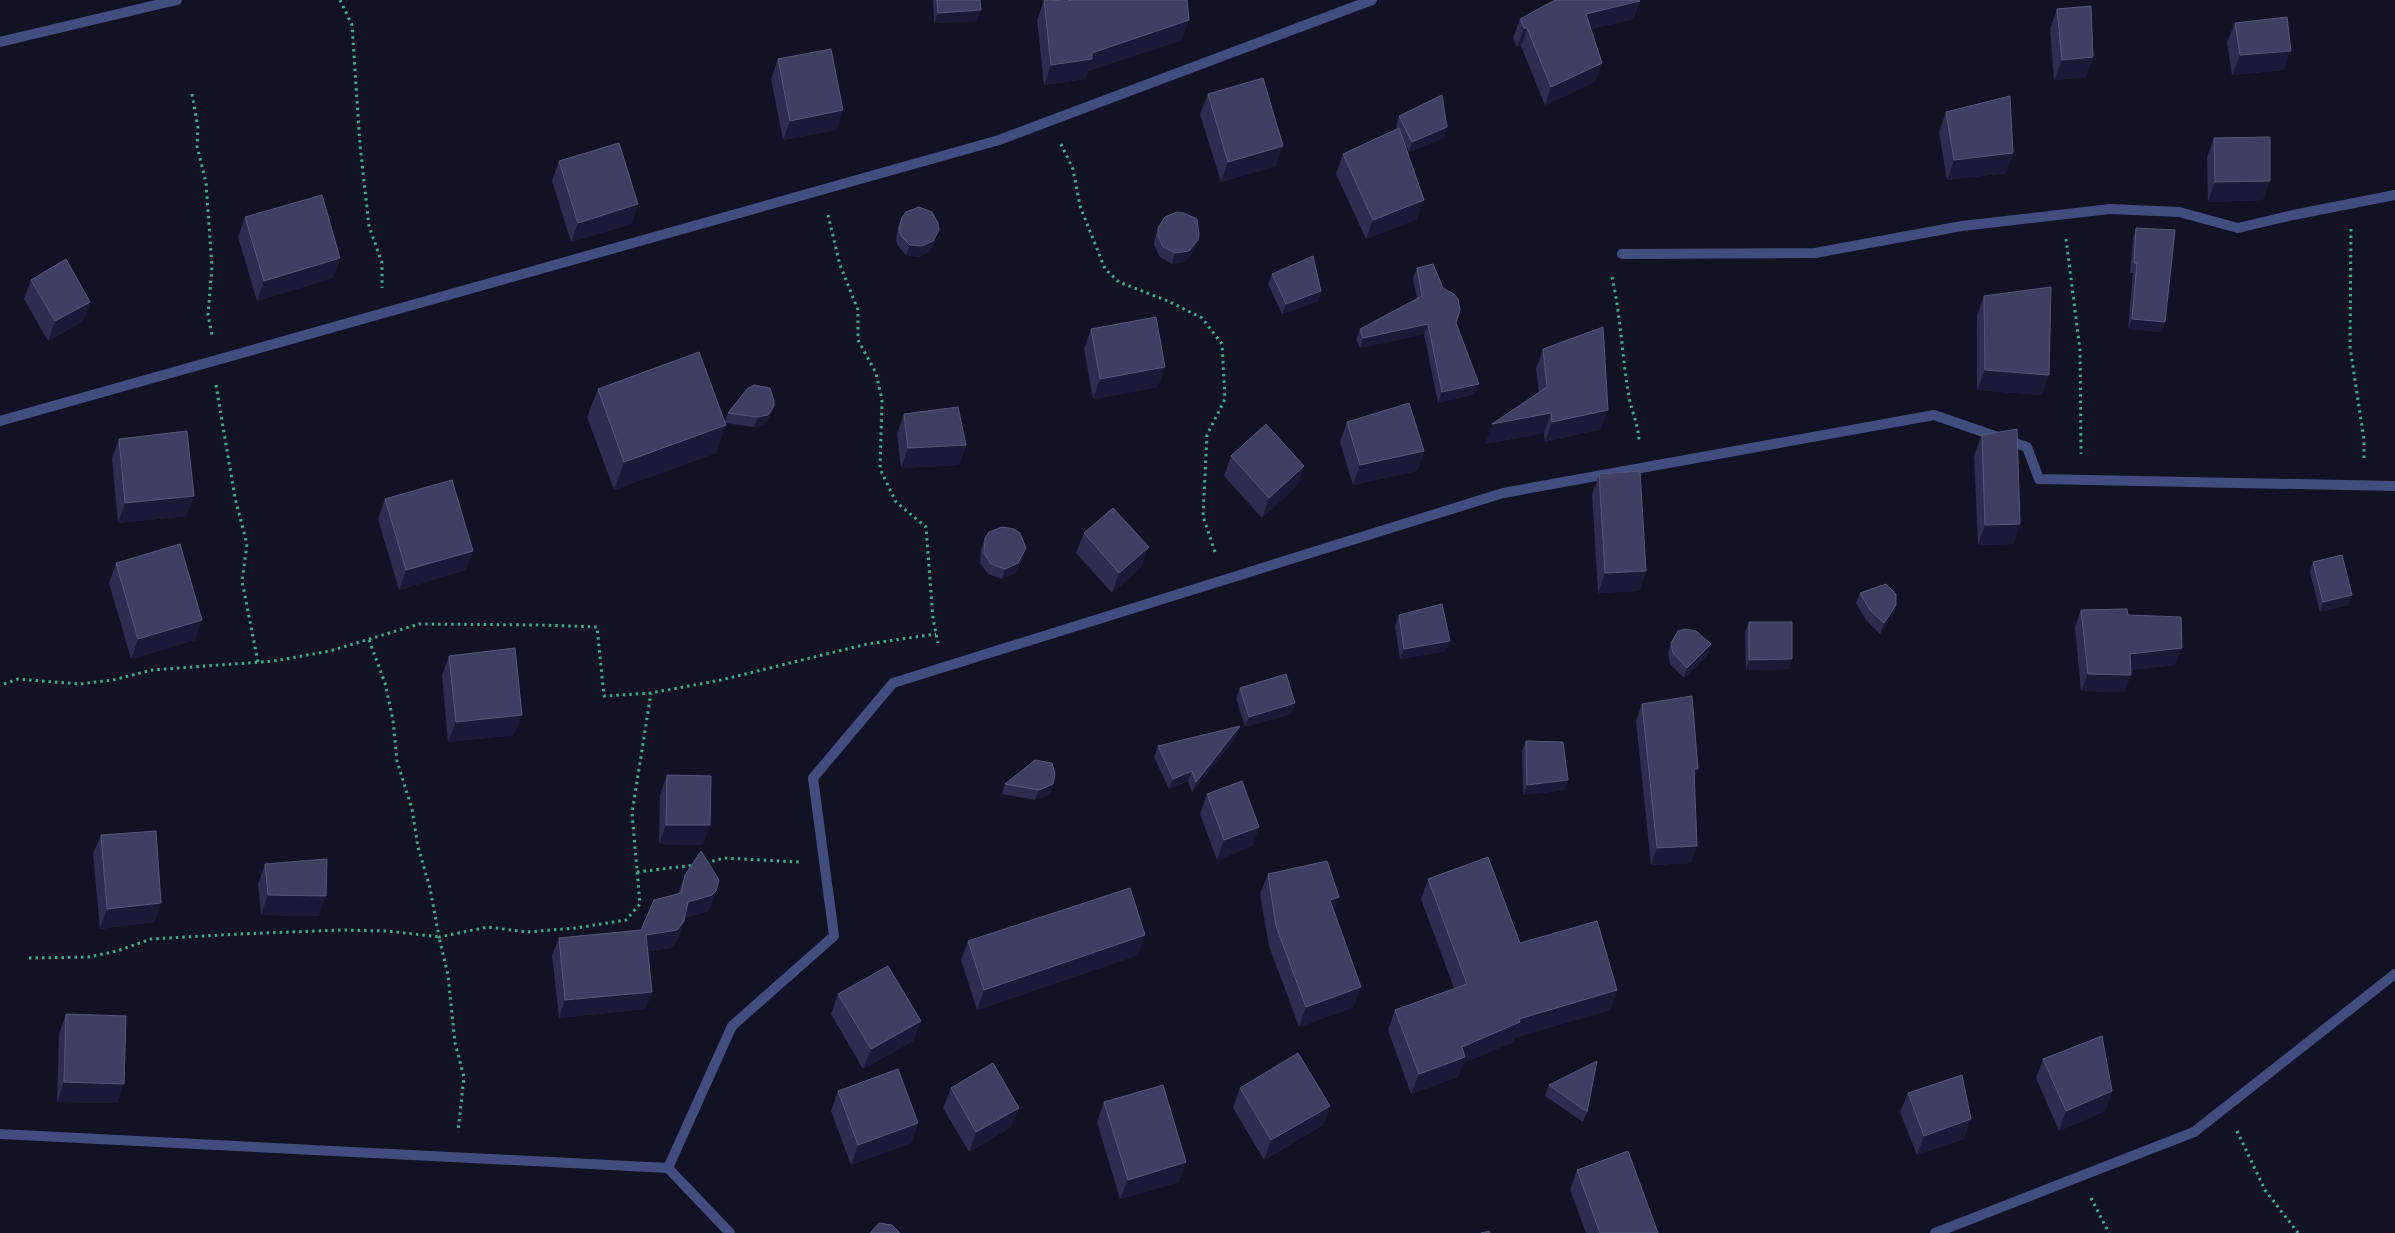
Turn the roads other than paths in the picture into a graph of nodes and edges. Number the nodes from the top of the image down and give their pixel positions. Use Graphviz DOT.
graph roads {
  1 [pos="177,0"];
  2 [pos="1372,0"];
  3 [pos="0,42"];
  4 [pos="2395,195"];
  5 [pos="1622,254"];
  6 [pos="0,421"];
  7 [pos="2395,486"];
  8 [pos="2395,974"];
  9 [pos="0,1134"];
  10 [pos="668,1168"];
  11 [pos="730,1233"];
  12 [pos="1935,1233"];
  1 -- 3 [label="street"];
  2 -- 6 [label="street"];
  4 -- 5 [label="street"];
  7 -- 10 [label="street"];
  8 -- 12 [label="street"];
  9 -- 10 [label="street"];
  10 -- 11 [label="street"];
}
